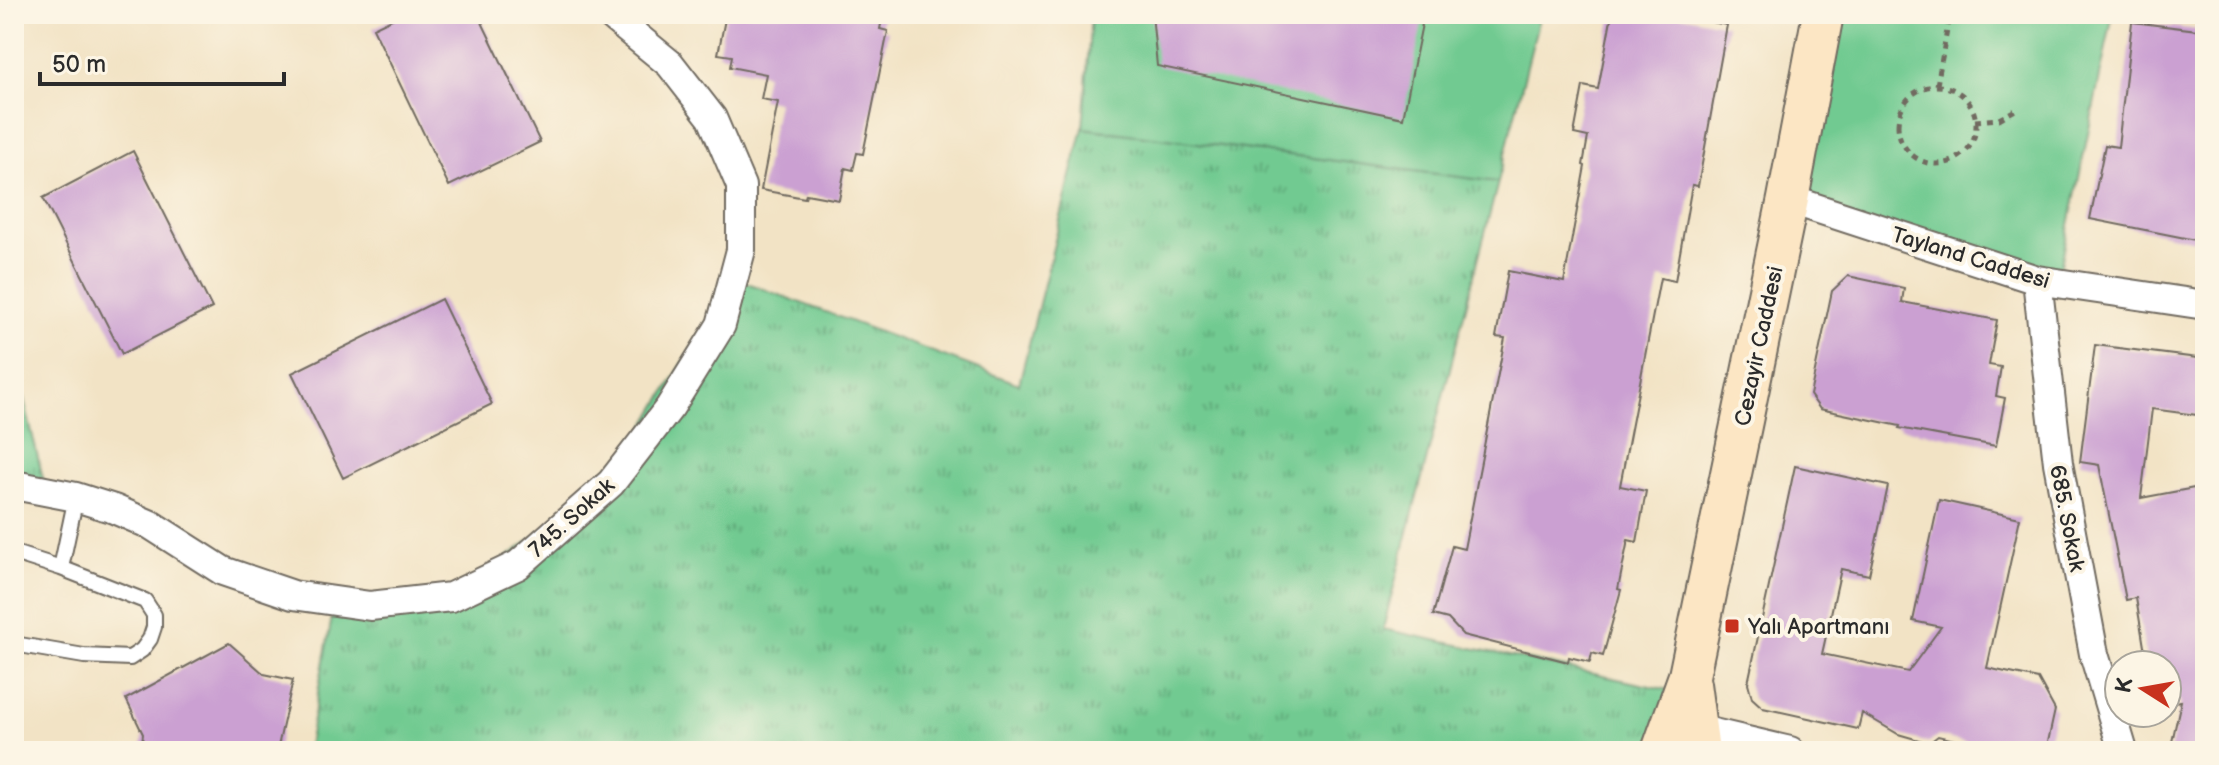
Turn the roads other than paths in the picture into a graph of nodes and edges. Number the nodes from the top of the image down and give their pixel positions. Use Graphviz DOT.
graph roads {
  1 [pos="609,14"];
  2 [pos="1823,14"];
  3 [pos="1788,199"];
  4 [pos="2037,280"];
  5 [pos="2205,305"];
  6 [pos="14,485"];
  7 [pos="76,497"];
  8 [pos="14,553"];
  9 [pos="61,568"];
  10 [pos="14,644"];
  11 [pos="1689,676"];
  12 [pos="1697,740"];
  13 [pos="1662,751"];
  14 [pos="1790,751"];
  15 [pos="2123,751"];
  1 -- 7 [label="street, 745. Sokak"];
  2 -- 3 [label="main road, Cezayir Caddesi"];
  3 -- 4 [label="street, Tayland Caddesi"];
  3 -- 11 [label="main road, Cezayir Caddesi"];
  4 -- 5 [label="street, Tayland Caddesi"];
  4 -- 15 [label="street, 685. Sokak"];
  6 -- 7 [label="street, 745. Sokak"];
  7 -- 9 [label="lane"];
  8 -- 9 [label="lane"];
  9 -- 10 [label="lane"];
  11 -- 12 [label="main road, Cezayir Caddesi"];
  11 -- 13 [label="main road, Cezayir Caddesi"];
  12 -- 14 [label="street"];
}
